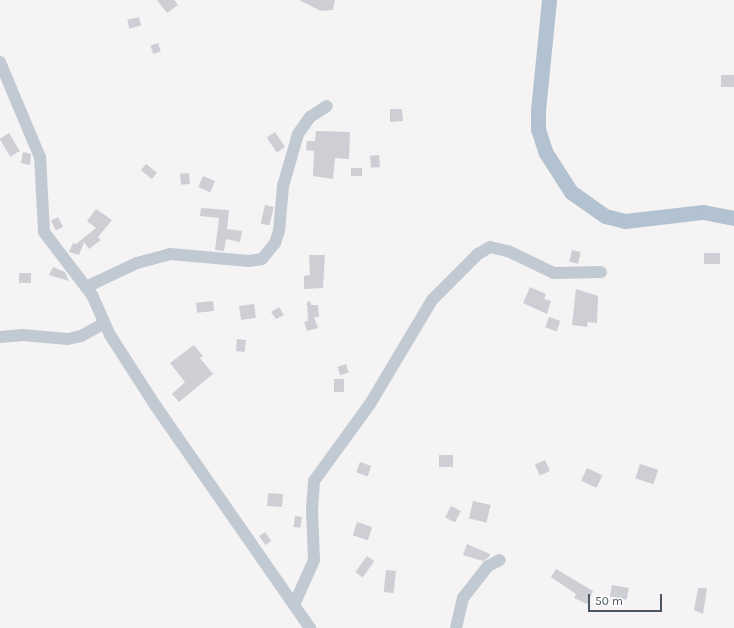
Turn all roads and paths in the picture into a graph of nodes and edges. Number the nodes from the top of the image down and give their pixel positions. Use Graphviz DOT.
graph roads {
  1 [pos="549,0"];
  2 [pos="0,62"];
  3 [pos="327,106"];
  4 [pos="734,218"];
  5 [pos="601,272"];
  6 [pos="86,287"];
  7 [pos="104,323"];
  8 [pos="0,337"];
  9 [pos="500,560"];
  10 [pos="294,605"];
  11 [pos="310,628"];
  12 [pos="456,628"];
  1 -- 4 [label="main road"];
  2 -- 6 [label="street"];
  3 -- 6 [label="street"];
  5 -- 10 [label="street"];
  6 -- 7 [label="street"];
  7 -- 8 [label="street"];
  7 -- 10 [label="street"];
  9 -- 12 [label="street"];
  10 -- 11 [label="street"];
}
